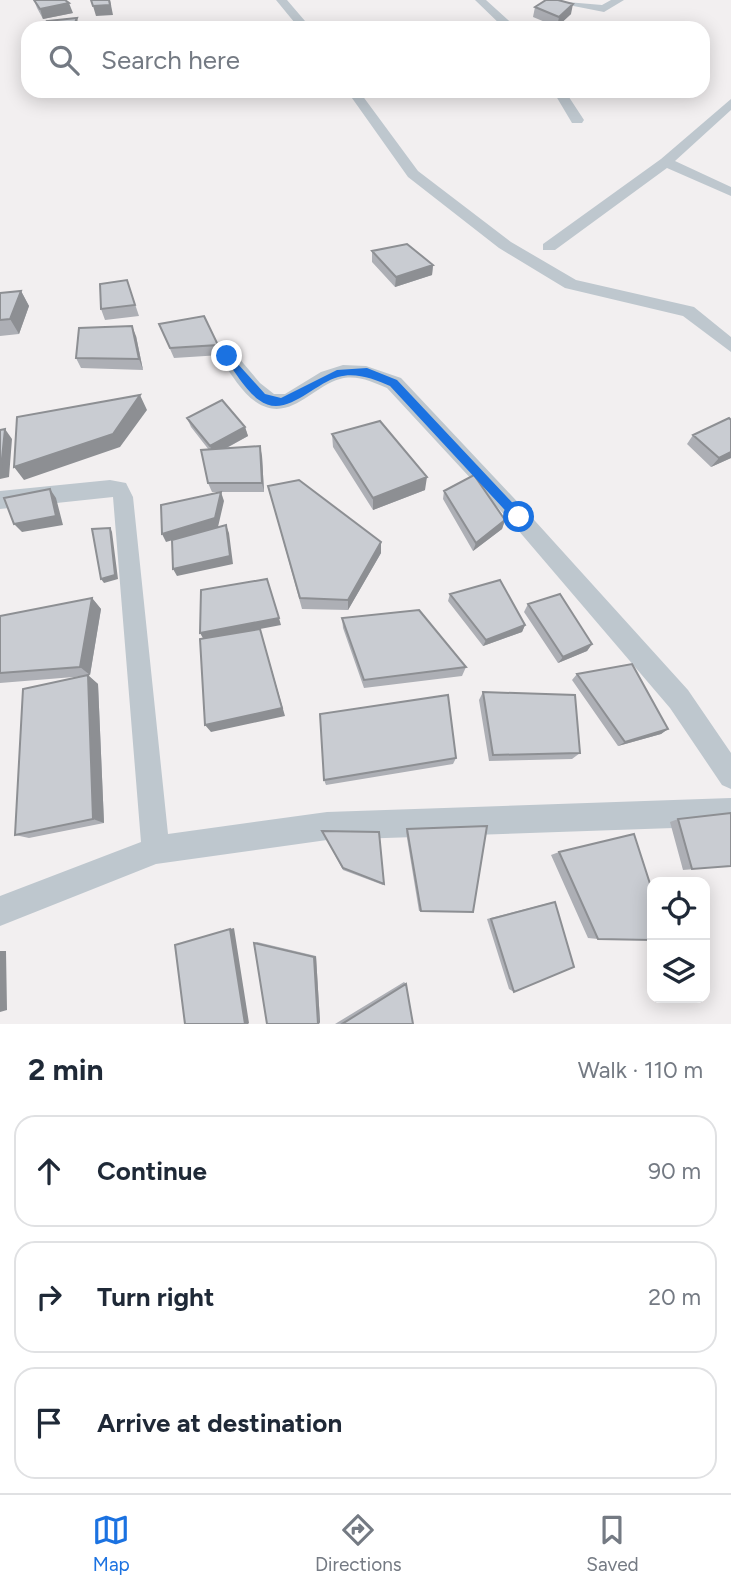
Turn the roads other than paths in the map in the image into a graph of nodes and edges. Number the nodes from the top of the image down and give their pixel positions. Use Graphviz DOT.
graph roads {
  1 [pos="281,0"];
  2 [pos="480,0"];
  3 [pos="548,0"];
  4 [pos="619,0"];
  5 [pos="298,21"];
  6 [pos="503,21"];
  7 [pos="358,98"];
  8 [pos="563,98"];
  9 [pos="731,103"];
  10 [pos="577,120"];
  11 [pos="666,162"];
  12 [pos="731,192"];
  13 [pos="549,247"];
  14 [pos="731,346"];
  15 [pos="227,356"];
  16 [pos="0,500"];
  17 [pos="731,776"];
  18 [pos="731,812"];
  19 [pos="156,850"];
  20 [pos="0,911"];
  1 -- 5 [label="street"];
  2 -- 6 [label="street"];
  3 -- 4 [label="street"];
  7 -- 14 [label="street"];
  8 -- 10 [label="street"];
  9 -- 11 [label="street"];
  11 -- 12 [label="street"];
  11 -- 13 [label="street"];
  15 -- 17 [label="street"];
  16 -- 19 [label="street"];
  18 -- 19 [label="street"];
  19 -- 20 [label="street"];
}
